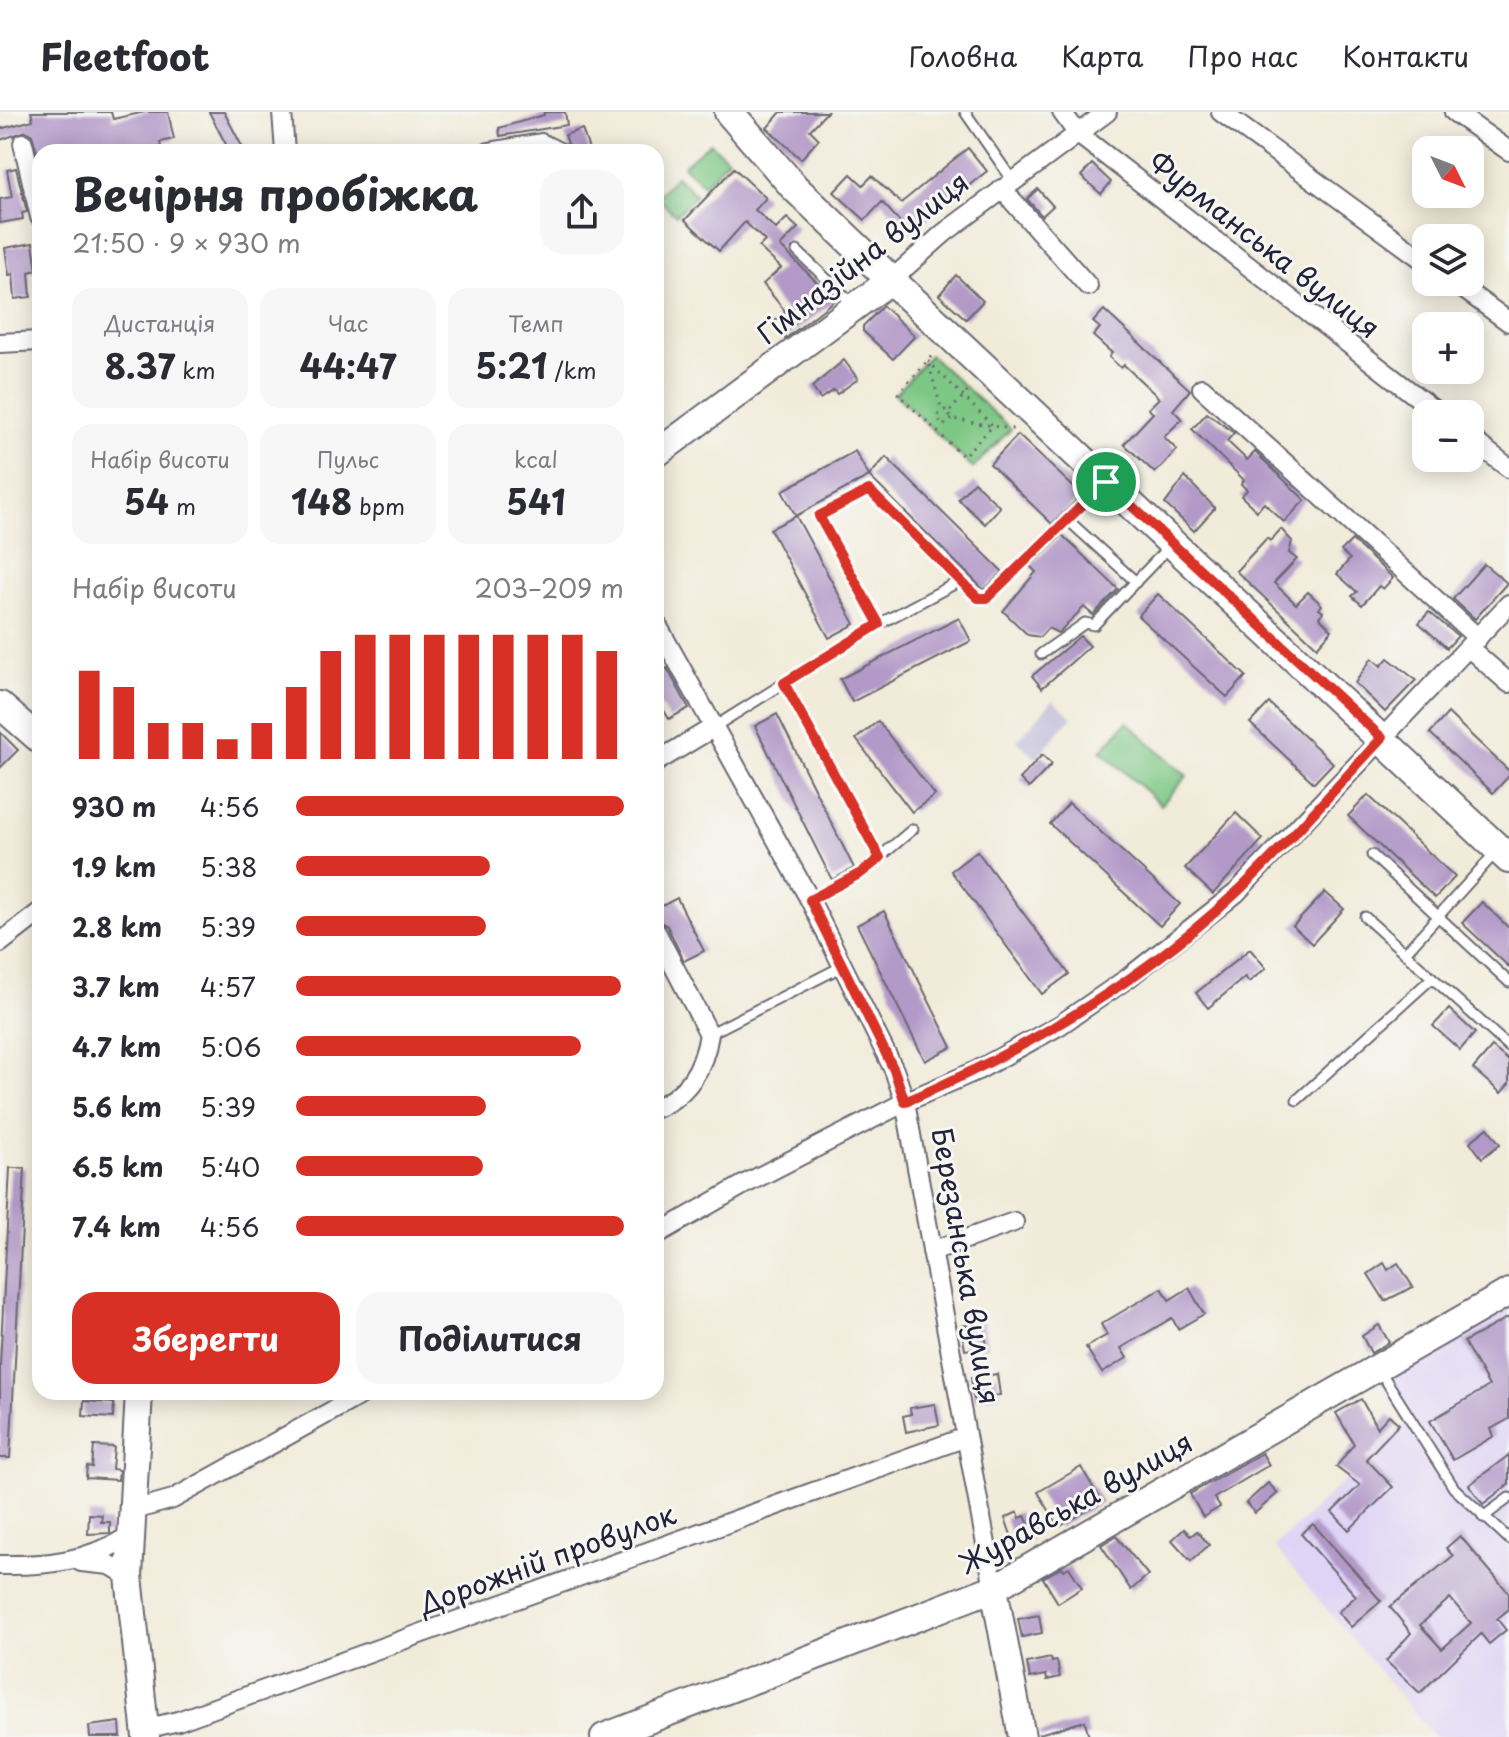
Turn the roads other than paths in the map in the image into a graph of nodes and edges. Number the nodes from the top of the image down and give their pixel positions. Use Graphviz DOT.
graph roads {
  1 [pos="282,112"];
  2 [pos="965,112"];
  3 [pos="1062,112"];
  4 [pos="1107,112"];
  5 [pos="1221,112"];
  6 [pos="1454,112"];
  7 [pos="740,117"];
  8 [pos="1077,133"];
  9 [pos="23,143"];
  10 [pos="284,144"];
  11 [pos="1509,151"];
  12 [pos="32,182"];
  13 [pos="1007,185"];
  14 [pos="797,251"];
  15 [pos="1412,252"];
  16 [pos="891,280"];
  17 [pos="1088,286"];
  18 [pos="1473,296"];
  19 [pos="855,306"];
  20 [pos="1509,322"];
  21 [pos="32,341"];
  22 [pos="0,343"];
  23 [pos="1202,388"];
  24 [pos="1421,400"];
  25 [pos="664,448"];
  26 [pos="1484,449"];
  27 [pos="1509,468"];
  28 [pos="1106,482"];
  29 [pos="1069,521"];
  30 [pos="1173,543"];
  31 [pos="960,581"];
  32 [pos="1136,582"];
  33 [pos="1509,604"];
  34 [pos="879,624"];
  35 [pos="664,637"];
  36 [pos="1473,643"];
  37 [pos="1041,654"];
  38 [pos="784,683"];
  39 [pos="1509,683"];
  40 [pos="0,705"];
  41 [pos="714,727"];
  42 [pos="32,733"];
  43 [pos="1382,738"];
  44 [pos="664,757"];
  45 [pos="913,829"];
  46 [pos="1504,854"];
  47 [pos="1372,855"];
  48 [pos="880,858"];
  49 [pos="810,900"];
  50 [pos="1438,916"];
  51 [pos="1365,917"];
  52 [pos="32,918"];
  53 [pos="0,943"];
  54 [pos="664,947"];
  55 [pos="1405,953"];
  56 [pos="843,966"];
  57 [pos="1432,978"];
  58 [pos="1509,982"];
  59 [pos="709,1034"];
  60 [pos="1509,1047"];
  61 [pos="1297,1100"];
  62 [pos="905,1102"];
  63 [pos="664,1103"];
  64 [pos="1014,1222"];
  65 [pos="664,1230"];
  66 [pos="932,1251"];
  67 [pos="1509,1292"];
  68 [pos="1378,1368"];
  69 [pos="138,1400"];
  70 [pos="352,1400"];
  71 [pos="966,1437"];
  72 [pos="1509,1498"];
  73 [pos="1483,1517"];
  74 [pos="130,1523"];
  75 [pos="1509,1539"];
  76 [pos="67,1561"];
  77 [pos="0,1565"];
  78 [pos="129,1576"];
  79 [pos="994,1588"];
  80 [pos="146,1733"];
  81 [pos="604,1737"];
  82 [pos="1022,1737"];
  1 -- 10 [label="street"];
  2 -- 13 [label="lane"];
  3 -- 8 [label="street, Фурманська вулиця"];
  4 -- 8 [label="street, Гімназійна вулиця"];
  5 -- 15 [label="street"];
  6 -- 11 [label="street"];
  7 -- 16 [label="main road"];
  8 -- 13 [label="street, Гімназійна вулиця"];
  8 -- 24 [label="street, Фурманська вулиця"];
  9 -- 12 [label="street"];
  13 -- 16 [label="street, Гімназійна вулиця"];
  13 -- 17 [label="street"];
  14 -- 19 [label="lane"];
  16 -- 19 [label="street, Гімназійна вулиця"];
  16 -- 28 [label="main road"];
  18 -- 20 [label="street"];
  19 -- 25 [label="street, Гімназійна вулиця"];
  21 -- 22 [label="street"];
  23 -- 36 [label="street"];
  26 -- 27 [label="street"];
  28 -- 29 [label="lane"];
  28 -- 30 [label="main road"];
  29 -- 31 [label="lane"];
  29 -- 32 [label="lane"];
  30 -- 32 [label="lane"];
  30 -- 43 [label="main road"];
  31 -- 34 [label="lane"];
  31 -- 34 [label="lane"];
  32 -- 37 [label="lane"];
  33 -- 36 [label="street"];
  34 -- 38 [label="lane"];
  35 -- 41 [label="street, Березанська вулиця"];
  36 -- 39 [label="street"];
  36 -- 43 [label="street"];
  38 -- 41 [label="lane"];
  38 -- 48 [label="lane"];
  40 -- 42 [label="street"];
  41 -- 44 [label="street"];
  41 -- 49 [label="street, Березанська вулиця"];
  43 -- 46 [label="main road"];
  43 -- 62 [label="street"];
  45 -- 48 [label="lane"];
  46 -- 50 [label="lane"];
  47 -- 50 [label="lane"];
  48 -- 49 [label="lane"];
  49 -- 56 [label="street, Березанська вулиця"];
  50 -- 55 [label="lane"];
  50 -- 58 [label="lane"];
  51 -- 55 [label="lane"];
  52 -- 53 [label="street"];
  54 -- 59 [label="street"];
  55 -- 57 [label="lane"];
  56 -- 59 [label="lane"];
  56 -- 62 [label="street, Березанська вулиця"];
  57 -- 60 [label="lane"];
  57 -- 61 [label="lane"];
  59 -- 63 [label="street"];
  62 -- 65 [label="street"];
  62 -- 66 [label="street, Березанська вулиця"];
  64 -- 66 [label="street"];
  66 -- 71 [label="street, Березанська вулиця"];
  67 -- 68 [label="street, Журавська вулиця"];
  68 -- 73 [label="lane"];
  68 -- 79 [label="street, Журавська вулиця"];
  69 -- 74 [label="street"];
  70 -- 74 [label="street"];
  71 -- 79 [label="street, Березанська вулиця"];
  71 -- 80 [label="street, Дорожній провулок"];
  72 -- 73 [label="lane"];
  73 -- 75 [label="lane"];
  74 -- 76 [label="street"];
  74 -- 78 [label="street"];
  76 -- 77 [label="street"];
  76 -- 78 [label="street"];
  78 -- 80 [label="street"];
  79 -- 81 [label="street, Журавська вулиця"];
  79 -- 82 [label="street, Березанська вулиця"];
}
